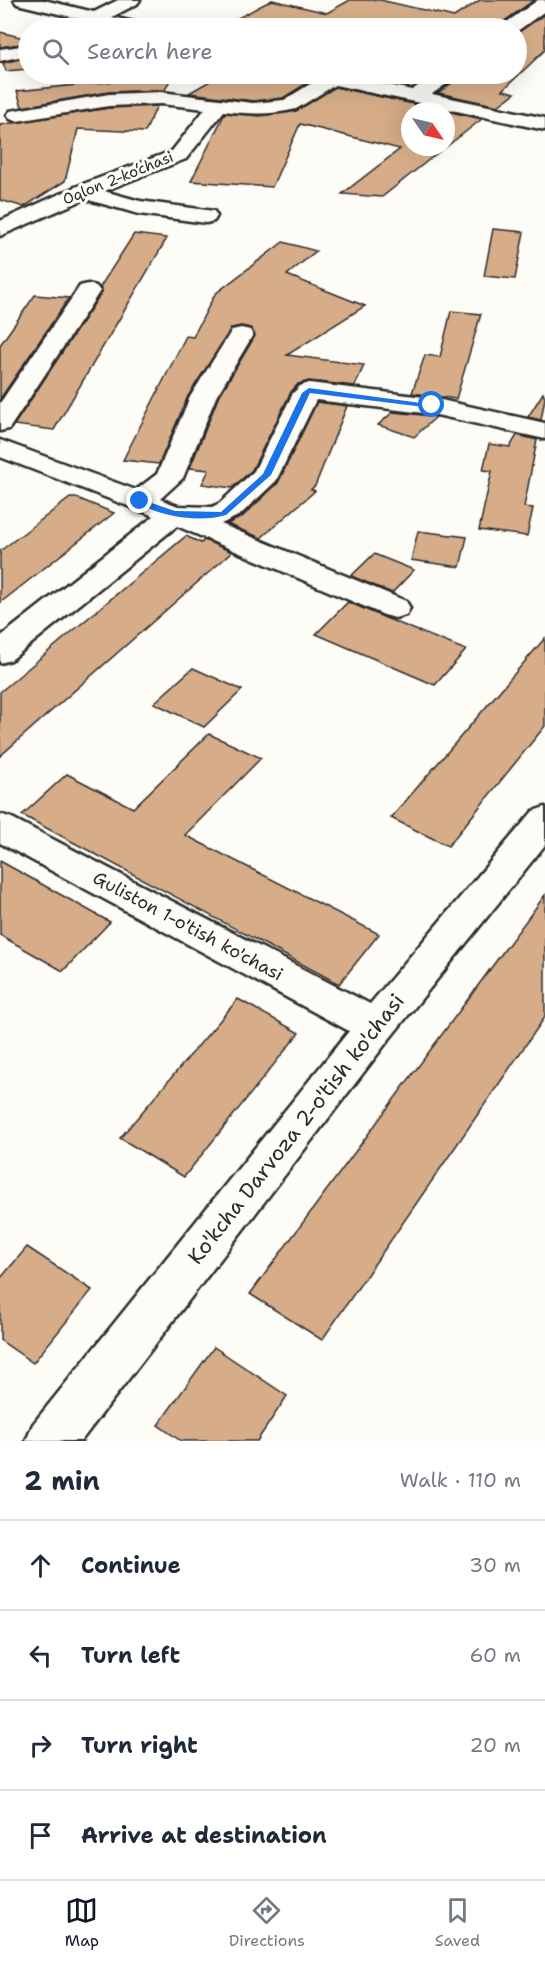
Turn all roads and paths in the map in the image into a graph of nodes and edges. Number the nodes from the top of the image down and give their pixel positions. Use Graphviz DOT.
graph roads {
  1 [pos="23,0"];
  2 [pos="131,0"];
  3 [pos="545,3"];
  4 [pos="96,18"];
  5 [pos="524,18"];
  6 [pos="18,52"];
  7 [pos="0,55"];
  8 [pos="323,84"];
  9 [pos="353,84"];
  10 [pos="434,84"];
  11 [pos="415,98"];
  12 [pos="219,105"];
  13 [pos="17,115"];
  14 [pos="545,124"];
  15 [pos="83,192"];
  16 [pos="206,216"];
  17 [pos="0,228"];
  18 [pos="88,291"];
  19 [pos="241,335"];
  20 [pos="0,423"];
  21 [pos="545,431"];
  22 [pos="0,448"];
  23 [pos="140,501"];
  24 [pos="174,514"];
  25 [pos="394,608"];
  26 [pos="0,652"];
  27 [pos="545,820"];
  28 [pos="0,827"];
  29 [pos="376,1026"];
  30 [pos="50,1441"];
  1 -- 4 [label="street"];
  2 -- 4 [label="street"];
  3 -- 5 [label="street"];
  6 -- 7 [label="street"];
  8 -- 12 [label="street"];
  9 -- 11 [label="street"];
  10 -- 11 [label="street"];
  11 -- 14 [label="street"];
  12 -- 13 [label="street"];
  12 -- 15 [label="street, Oqlon 2-ko‘chasi"];
  15 -- 16 [label="street"];
  15 -- 17 [label="street, Oqlon 2-ko‘chasi"];
  18 -- 20 [label="street"];
  19 -- 23 [label="street"];
  21 -- 24 [label="street"];
  22 -- 23 [label="street"];
  23 -- 24 [label="street"];
  24 -- 25 [label="street"];
  24 -- 26 [label="street"];
  27 -- 29 [label="street, Ko'kcha Darvoza 2-o'tish ko'chasi"];
  28 -- 29 [label="street, Guliston 1-o'tish ko'chasi"];
  29 -- 30 [label="street, Ko'kcha Darvoza 2-o'tish ko'chasi"];
}
